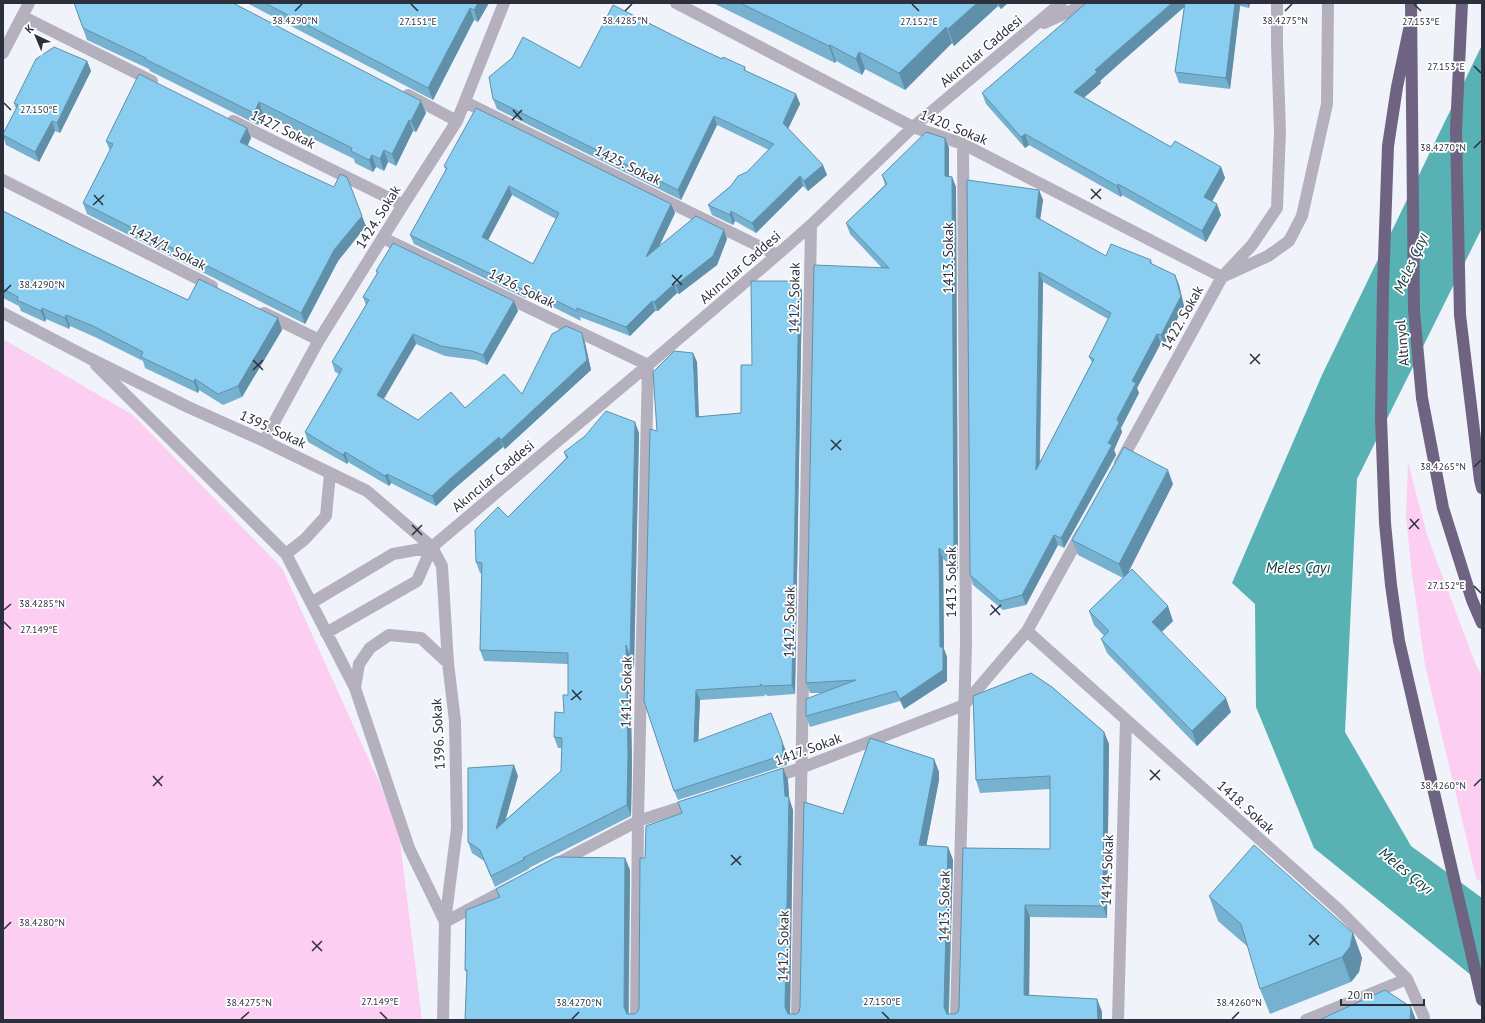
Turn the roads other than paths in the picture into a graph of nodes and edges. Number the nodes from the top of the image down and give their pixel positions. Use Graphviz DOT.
graph roads {
  1 [pos="29,3"];
  2 [pos="504,3"];
  3 [pos="676,3"];
  4 [pos="1049,3"];
  5 [pos="1061,3"];
  6 [pos="1088,3"];
  7 [pos="1277,3"];
  8 [pos="1328,3"];
  9 [pos="1411,3"];
  10 [pos="1462,3"];
  11 [pos="22,16"];
  12 [pos="1410,25"];
  13 [pos="1030,29"];
  14 [pos="3,53"];
  15 [pos="163,86"];
  16 [pos="400,92"];
  17 [pos="464,102"];
  18 [pos="226,117"];
  19 [pos="457,121"];
  20 [pos="913,127"];
  21 [pos="963,144"];
  22 [pos="3,180"];
  23 [pos="403,204"];
  24 [pos="811,225"];
  25 [pos="383,238"];
  26 [pos="777,254"];
  27 [pos="1222,277"];
  28 [pos="220,290"];
  29 [pos="256,308"];
  30 [pos="3,314"];
  31 [pos="319,340"];
  32 [pos="90,358"];
  33 [pos="648,365"];
  34 [pos="264,441"];
  35 [pos="1115,471"];
  36 [pos="330,473"];
  37 [pos="1481,484"];
  38 [pos="1088,520"];
  39 [pos="432,547"];
  40 [pos="286,554"];
  41 [pos="311,603"];
  42 [pos="1482,623"];
  43 [pos="1027,631"];
  44 [pos="326,633"];
  45 [pos="448,663"];
  46 [pos="355,688"];
  47 [pos="964,705"];
  48 [pos="1126,720"];
  49 [pos="802,768"];
  50 [pos="757,783"];
  51 [pos="705,800"];
  52 [pos="638,822"];
  53 [pos="541,872"];
  54 [pos="521,882"];
  55 [pos="445,922"];
  56 [pos="1406,979"];
  57 [pos="1482,1000"];
  58 [pos="443,1020"];
  59 [pos="636,1020"];
  60 [pos="797,1020"];
  61 [pos="956,1020"];
  62 [pos="1118,1020"];
  63 [pos="1306,1020"];
  64 [pos="1424,1020"];
  1 -- 11 [label="street"];
  2 -- 17 [label="street, 1424. Sokak"];
  3 -- 20 [label="street, 1420. Sokak"];
  4 -- 13 [label="street"];
  5 -- 13 [label="street, Akıncılar Caddesi"];
  6 -- 13 [label="street"];
  7 -- 27 [label="street, 1422. Sokak"];
  8 -- 27 [label="street"];
  9 -- 12 [label="highway, Altınyol"];
  10 -- 37 [label="highway"];
  11 -- 14 [label="street"];
  11 -- 15 [label="street"];
  12 -- 42 [label="highway, Altınyol"];
  12 -- 57 [label="highway"];
  13 -- 20 [label="street, Akıncılar Caddesi"];
  16 -- 19 [label="street"];
  17 -- 19 [label="street, 1424. Sokak"];
  17 -- 26 [label="street, 1425. Sokak"];
  18 -- 23 [label="street, 1427. Sokak"];
  19 -- 23 [label="street, 1424. Sokak"];
  20 -- 21 [label="street, 1420. Sokak"];
  20 -- 24 [label="street, Akıncılar Caddesi"];
  21 -- 27 [label="street, 1420. Sokak"];
  21 -- 47 [label="street, 1413. Sokak"];
  22 -- 28 [label="street, 1424/1. Sokak"];
  23 -- 25 [label="street, 1424. Sokak"];
  24 -- 26 [label="street, Akıncılar Caddesi"];
  24 -- 49 [label="street, 1412. Sokak"];
  25 -- 31 [label="street, 1424. Sokak"];
  25 -- 33 [label="street, 1426. Sokak"];
  26 -- 33 [label="street, Akıncılar Caddesi"];
  27 -- 35 [label="street, 1422. Sokak"];
  29 -- 31 [label="street"];
  30 -- 32 [label="street, 1395. Sokak"];
  31 -- 34 [label="street, 1424. Sokak"];
  32 -- 34 [label="street, 1395. Sokak"];
  32 -- 40 [label="street, 1395. Sokak"];
  33 -- 39 [label="street, Akıncılar Caddesi"];
  33 -- 52 [label="street, 1411. Sokak"];
  34 -- 36 [label="street, 1395. Sokak"];
  36 -- 39 [label="street, 1395. Sokak"];
  36 -- 40 [label="street"];
  38 -- 43 [label="street"];
  39 -- 41 [label="street"];
  39 -- 44 [label="street"];
  39 -- 45 [label="street, 1396. Sokak"];
  40 -- 41 [label="street, 1395. Sokak"];
  41 -- 44 [label="street, 1395. Sokak"];
  43 -- 47 [label="street, 1417. Sokak"];
  43 -- 48 [label="street, 1418. Sokak"];
  44 -- 46 [label="street, 1396. Sokak"];
  45 -- 46 [label="street"];
  45 -- 55 [label="street, 1396. Sokak"];
  46 -- 55 [label="street, 1396. Sokak"];
  47 -- 49 [label="street, 1417. Sokak"];
  47 -- 61 [label="street, 1413. Sokak"];
  48 -- 56 [label="street, 1418. Sokak"];
  48 -- 62 [label="street, 1414. Sokak"];
  49 -- 50 [label="street, 1417. Sokak"];
  49 -- 60 [label="street, 1412. Sokak"];
  51 -- 52 [label="street"];
  52 -- 53 [label="street"];
  52 -- 59 [label="street, 1411. Sokak"];
  54 -- 55 [label="street"];
  55 -- 58 [label="street, 1396. Sokak"];
  56 -- 63 [label="street"];
  56 -- 64 [label="street, 1418. Sokak"];
}
